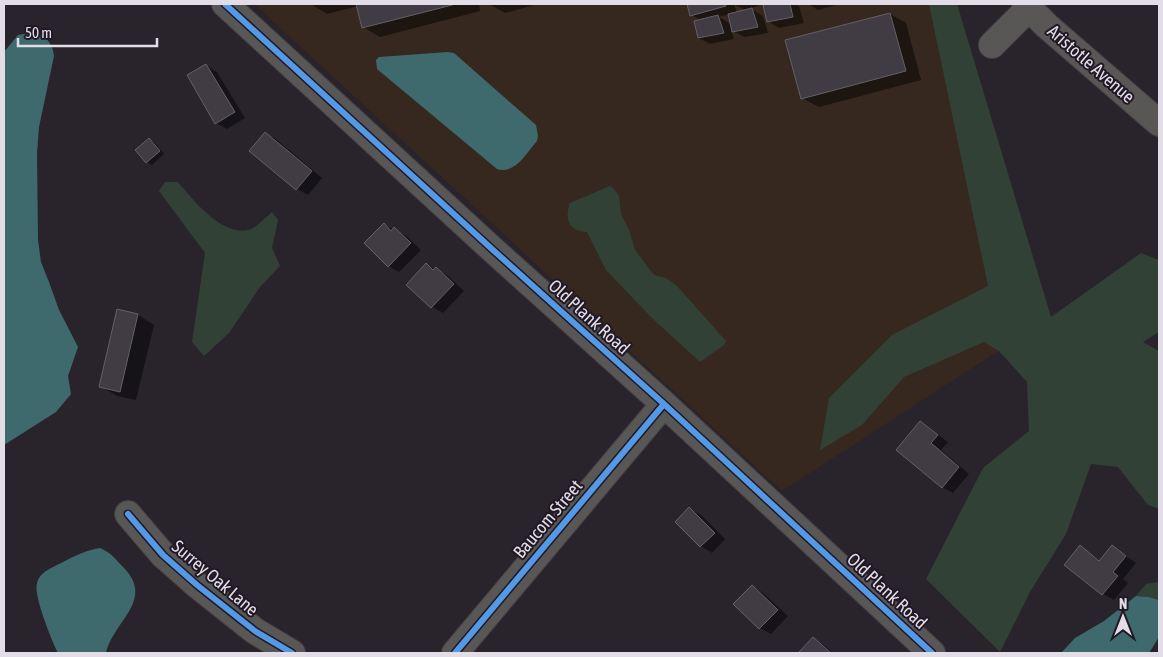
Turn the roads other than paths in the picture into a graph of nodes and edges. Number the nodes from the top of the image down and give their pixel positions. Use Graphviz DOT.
graph roads {
  1 [pos="225,4"];
  2 [pos="1027,6"];
  3 [pos="992,45"];
  4 [pos="1159,123"];
  5 [pos="664,404"];
  6 [pos="128,514"];
  7 [pos="292,653"];
  8 [pos="455,653"];
  9 [pos="932,653"];
  1 -- 5 [label="street, Old Plank Road"];
  2 -- 3 [label="street"];
  2 -- 4 [label="street, Aristotle Avenue"];
  5 -- 8 [label="street, Baucom Street"];
  5 -- 9 [label="street, Old Plank Road"];
  6 -- 7 [label="street, Surrey Oak Lane"];
}
